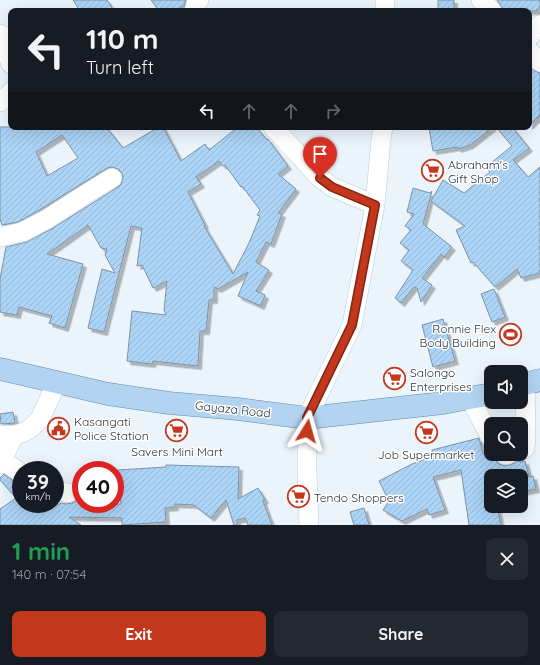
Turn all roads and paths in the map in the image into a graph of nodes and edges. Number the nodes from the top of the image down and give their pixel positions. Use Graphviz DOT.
graph roads {
  1 [pos="481,0"];
  2 [pos="489,8"];
  3 [pos="540,25"];
  4 [pos="0,34"];
  5 [pos="532,34"];
  6 [pos="532,53"];
  7 [pos="8,56"];
  8 [pos="540,62"];
  9 [pos="8,96"];
  10 [pos="0,102"];
  11 [pos="275,130"];
  12 [pos="383,130"];
  13 [pos="112,178"];
  14 [pos="375,205"];
  15 [pos="0,237"];
  16 [pos="0,369"];
  17 [pos="57,382"];
  18 [pos="529,383"];
  19 [pos="484,395"];
  20 [pos="470,398"];
  21 [pos="520,417"];
  22 [pos="307,418"];
  23 [pos="484,423"];
  24 [pos="7,435"];
  25 [pos="1,462"];
  26 [pos="12,468"];
  27 [pos="309,525"];
  1 -- 2 [label="street"];
  3 -- 5 [label="street"];
  4 -- 7 [label="street"];
  6 -- 8 [label="street"];
  9 -- 10 [label="street"];
  11 -- 14 [label="street"];
  12 -- 14 [label="street"];
  13 -- 15 [label="street"];
  14 -- 22 [label="street"];
  16 -- 17 [label="main road, Gayaza Road"];
  17 -- 22 [label="main road, Gayaza Road"];
  17 -- 24 [label="street"];
  18 -- 21 [label="street"];
  19 -- 20 [label="main road, Gayaza Road"];
  20 -- 22 [label="main road, Gayaza Road"];
  20 -- 23 [label="street"];
  22 -- 27 [label="street"];
  24 -- 25 [label="street"];
  25 -- 26 [label="street"];
}
